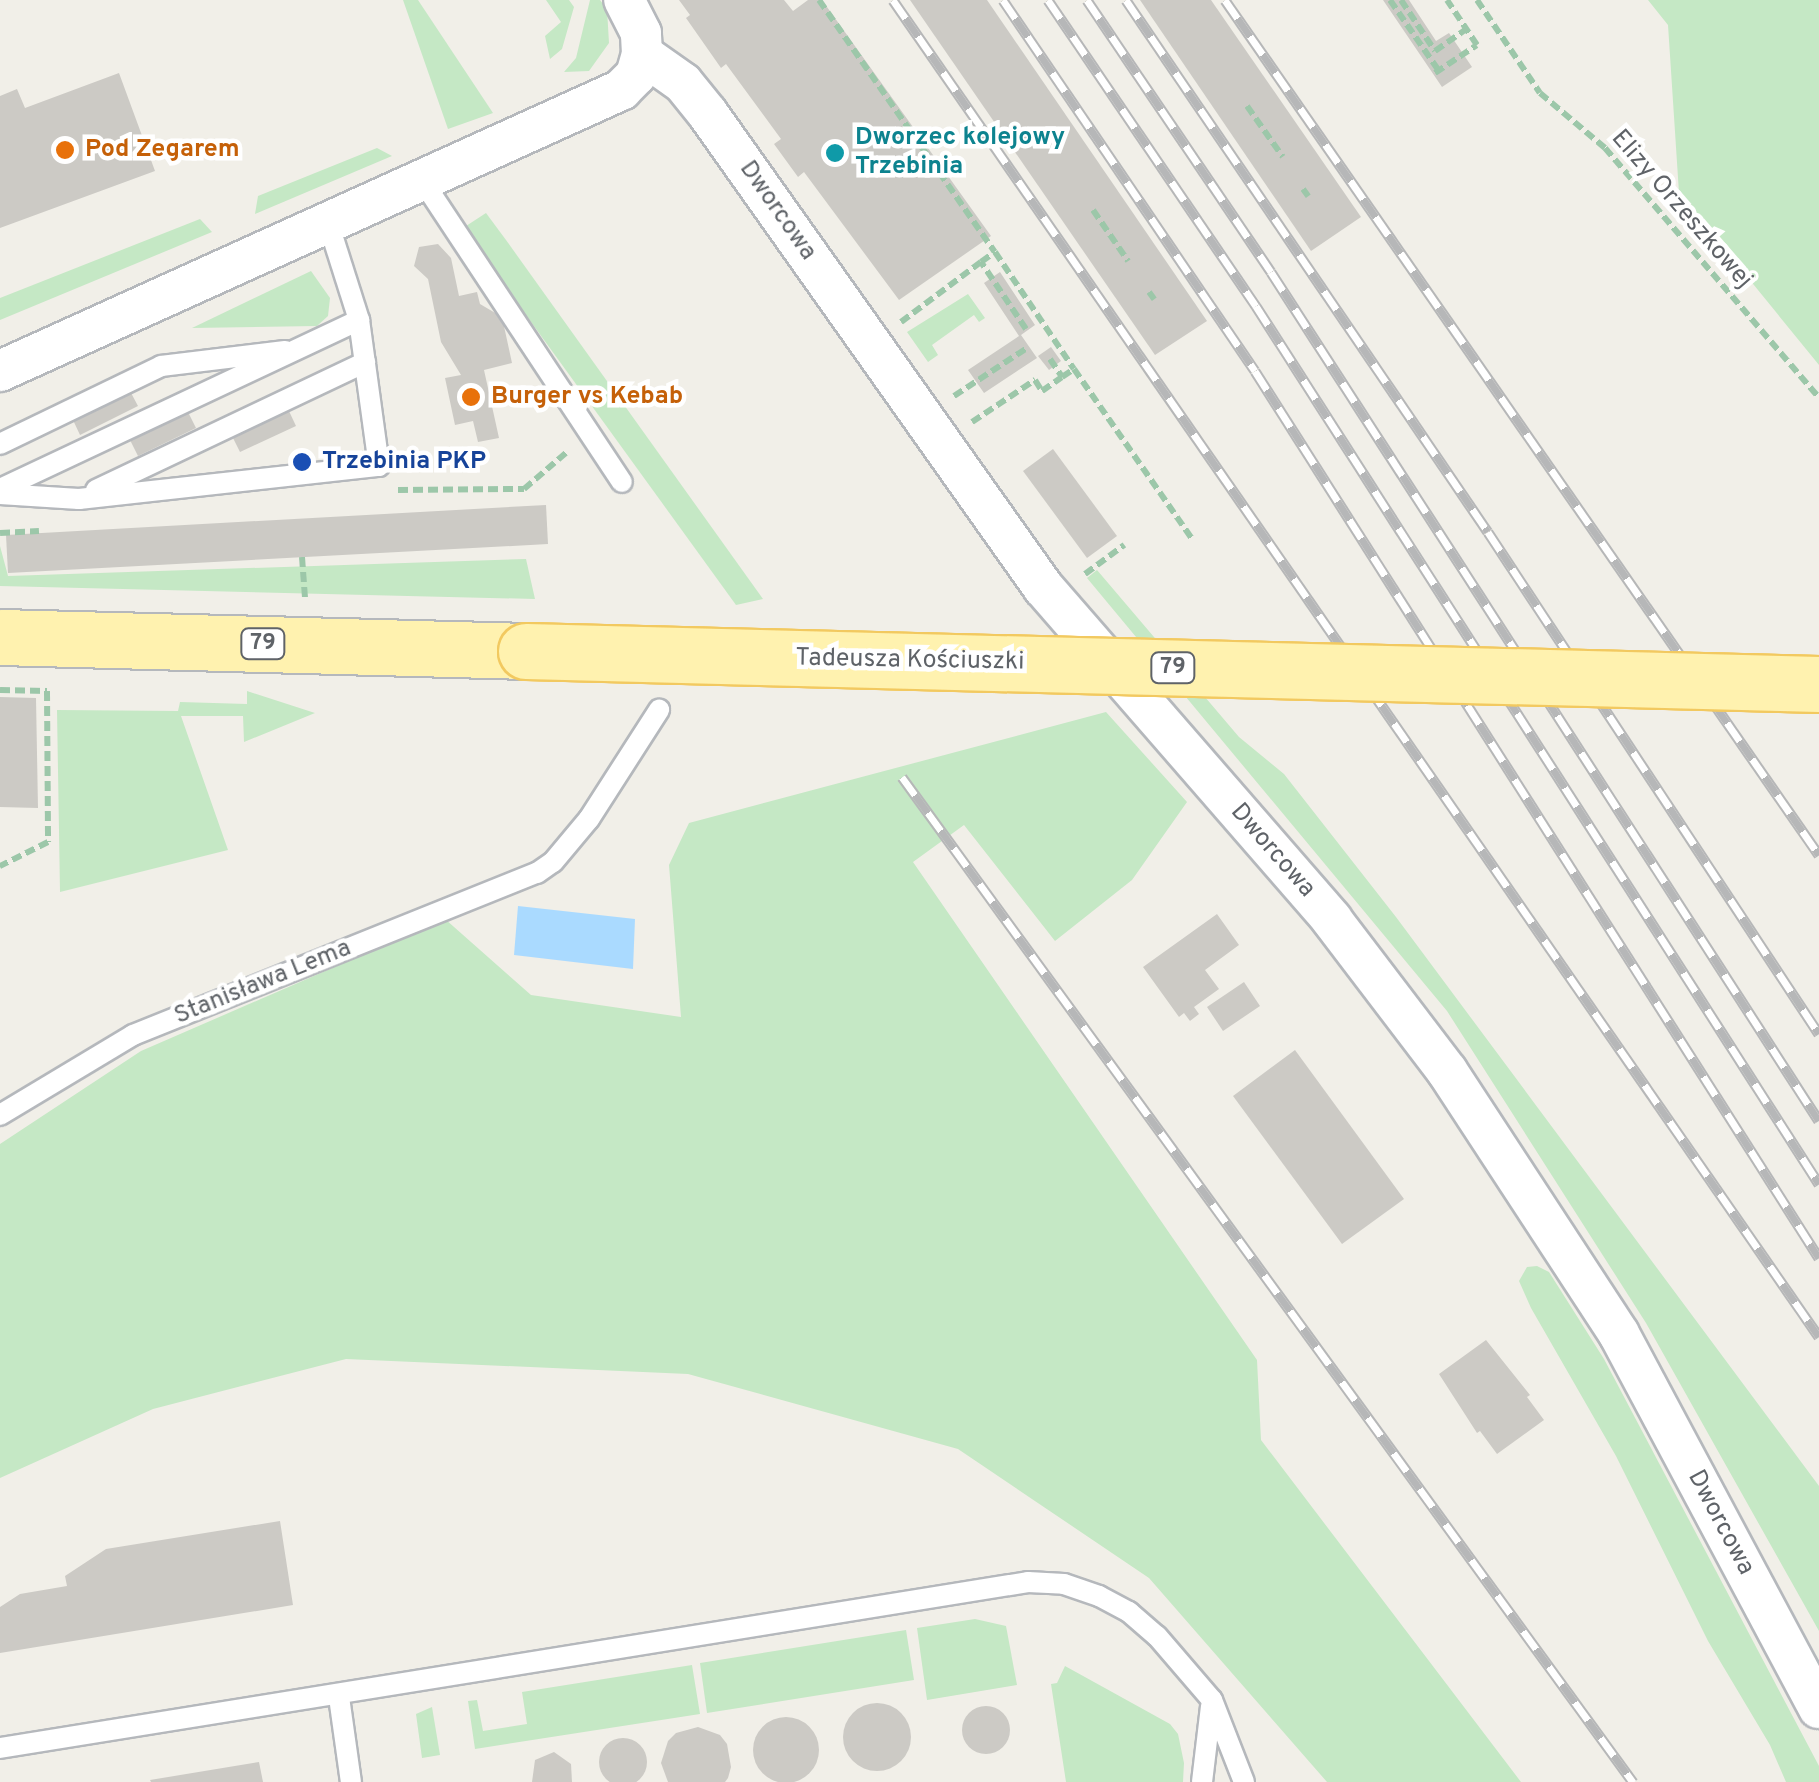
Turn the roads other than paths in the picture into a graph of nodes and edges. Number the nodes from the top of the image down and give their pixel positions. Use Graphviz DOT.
graph roads {
  1 [pos="624,0"];
  2 [pos="642,54"];
  3 [pos="422,180"];
  4 [pos="328,222"];
  5 [pos="359,320"];
  6 [pos="302,349"];
  7 [pos="365,362"];
  8 [pos="0,370"];
  9 [pos="0,444"];
  10 [pos="622,482"];
  11 [pos="0,491"];
  12 [pos="79,498"];
  13 [pos="0,637"];
  14 [pos="1819,684"];
  15 [pos="659,710"];
  16 [pos="0,1115"];
  17 [pos="339,1696"];
  18 [pos="1212,1700"];
  19 [pos="1819,1708"];
  20 [pos="0,1748"];
  21 [pos="351,1782"];
  22 [pos="1202,1782"];
  23 [pos="1244,1782"];
  1 -- 2 [label="street"];
  2 -- 3 [label="street"];
  2 -- 19 [label="street, Dworcowa"];
  3 -- 4 [label="street"];
  3 -- 10 [label="lane"];
  4 -- 5 [label="lane"];
  4 -- 8 [label="street"];
  5 -- 6 [label="lane"];
  5 -- 7 [label="lane"];
  6 -- 9 [label="lane"];
  6 -- 11 [label="lane"];
  7 -- 12 [label="lane"];
  7 -- 12 [label="lane"];
  11 -- 12 [label="lane"];
  13 -- 14 [label="main road, Tadeusza Kościuszki / 79, bridge"];
  15 -- 16 [label="lane, Stanisława Lema"];
  17 -- 18 [label="lane"];
  17 -- 20 [label="lane"];
  17 -- 21 [label="lane"];
  18 -- 22 [label="lane"];
  18 -- 23 [label="lane"];
}
